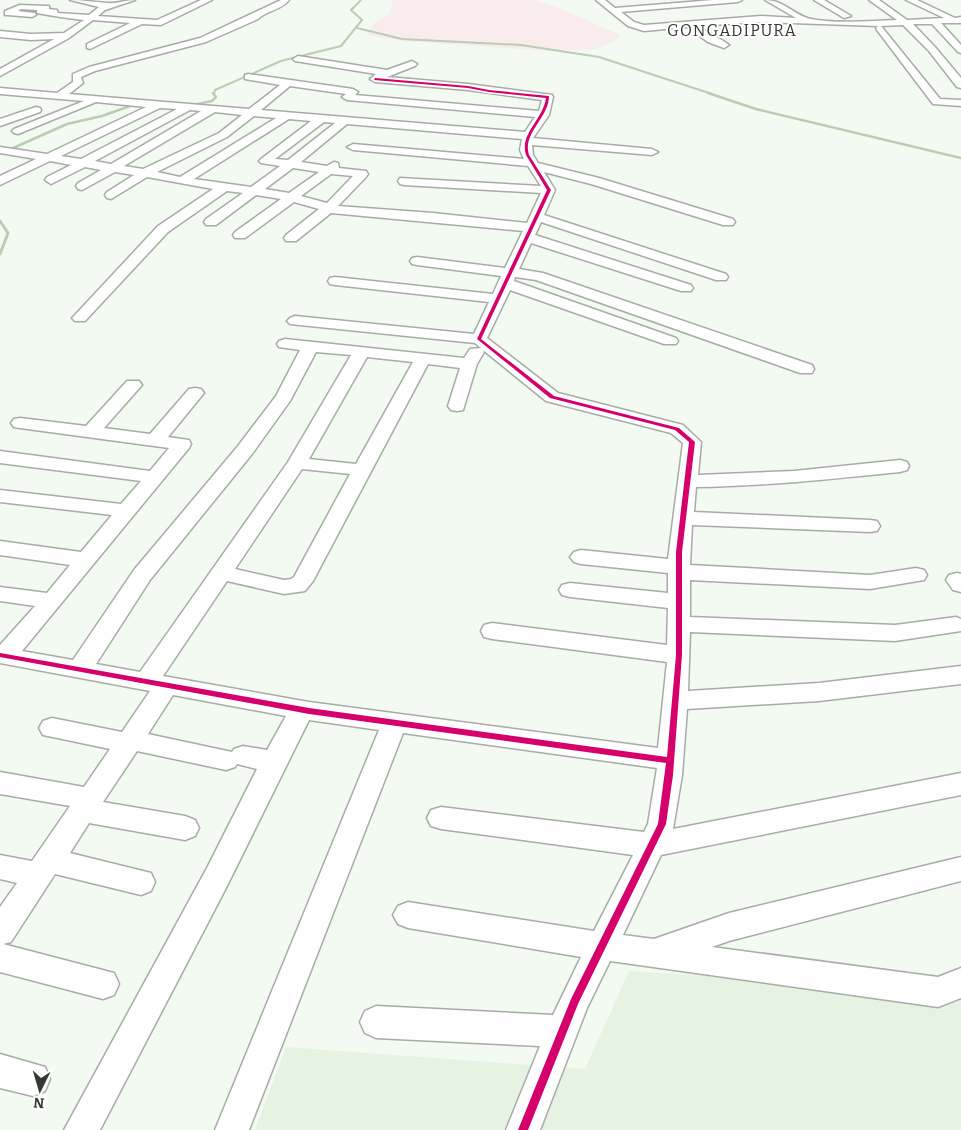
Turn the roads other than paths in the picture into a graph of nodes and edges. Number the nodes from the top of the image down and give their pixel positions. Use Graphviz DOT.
graph roads {
  1 [pos="74,0"];
  2 [pos="131,0"];
  3 [pos="185,0"];
  4 [pos="208,0"];
  5 [pos="285,0"];
  6 [pos="634,0"];
  7 [pos="665,0"];
  8 [pos="738,0"];
  9 [pos="769,0"];
  10 [pos="818,0"];
  11 [pos="873,0"];
  12 [pos="910,0"];
  13 [pos="722,1"];
  14 [pos="696,2"];
  15 [pos="603,4"];
  16 [pos="109,6"];
  17 [pos="673,6"];
  18 [pos="646,9"];
  19 [pos="8,13"];
  20 [pos="56,14"];
  21 [pos="896,14"];
  22 [pos="719,15"];
  23 [pos="847,16"];
  24 [pos="92,17"];
  25 [pos="0,19"];
  26 [pos="47,19"];
  27 [pos="934,21"];
  28 [pos="959,21"];
  29 [pos="33,22"];
  30 [pos="140,22"];
  31 [pos="729,22"];
  32 [pos="906,22"];
  33 [pos="689,25"];
  34 [pos="880,28"];
  35 [pos="0,34"];
  36 [pos="22,36"];
  37 [pos="52,40"];
  38 [pos="0,45"];
  39 [pos="81,45"];
  40 [pos="724,45"];
  41 [pos="109,48"];
  42 [pos="128,49"];
  43 [pos="961,50"];
  44 [pos="156,52"];
  45 [pos="11,56"];
  46 [pos="298,59"];
  47 [pos="412,64"];
  48 [pos="943,68"];
  49 [pos="961,69"];
  50 [pos="3,70"];
  51 [pos="386,73"];
  52 [pos="248,78"];
  53 [pos="14,83"];
  54 [pos="288,83"];
  55 [pos="961,85"];
  56 [pos="66,94"];
  57 [pos="350,94"];
  58 [pos="0,96"];
  59 [pos="94,101"];
  60 [pos="937,102"];
  61 [pos="961,103"];
  62 [pos="156,106"];
  63 [pos="187,108"];
  64 [pos="213,109"];
  65 [pos="372,109"];
  66 [pos="251,112"];
  67 [pos="288,115"];
  68 [pos="318,118"];
  69 [pos="345,120"];
  70 [pos="358,122"];
  71 [pos="0,123"];
  72 [pos="379,123"];
  73 [pos="427,128"];
  74 [pos="0,129"];
  75 [pos="450,130"];
  76 [pos="18,131"];
  77 [pos="496,134"];
  78 [pos="537,137"];
  79 [pos="438,148"];
  80 [pos="0,149"];
  81 [pos="652,152"];
  82 [pos="347,153"];
  83 [pos="48,157"];
  84 [pos="483,160"];
  85 [pos="83,163"];
  86 [pos="291,164"];
  87 [pos="113,168"];
  88 [pos="329,170"];
  89 [pos="145,173"];
  90 [pos="51,180"];
  91 [pos="182,180"];
  92 [pos="0,181"];
  93 [pos="404,181"];
  94 [pos="82,186"];
  95 [pos="226,186"];
  96 [pos="549,190"];
  97 [pos="254,191"];
  98 [pos="111,195"];
  99 [pos="290,197"];
  100 [pos="328,208"];
  101 [pos="211,222"];
  102 [pos="728,222"];
  103 [pos="532,227"];
  104 [pos="240,235"];
  105 [pos="291,238"];
  106 [pos="417,261"];
  107 [pos="721,278"];
  108 [pos="335,281"];
  109 [pos="504,285"];
  110 [pos="686,288"];
  111 [pos="80,318"];
  112 [pos="295,322"];
  113 [pos="670,341"];
  114 [pos="483,343"];
  115 [pos="285,344"];
  116 [pos="310,346"];
  117 [pos="362,351"];
  118 [pos="423,358"];
  119 [pos="469,364"];
  120 [pos="806,369"];
  121 [pos="133,385"];
  122 [pos="194,393"];
  123 [pos="457,406"];
  124 [pos="20,423"];
  125 [pos="91,432"];
  126 [pos="155,440"];
  127 [pos="0,458"];
  128 [pos="297,463"];
  129 [pos="900,466"];
  130 [pos="362,470"];
  131 [pos="155,476"];
  132 [pos="688,481"];
  133 [pos="0,496"];
  134 [pos="126,512"];
  135 [pos="683,518"];
  136 [pos="870,526"];
  137 [pos="0,548"];
  138 [pos="582,557"];
  139 [pos="86,560"];
  140 [pos="679,569"];
  141 [pos="221,573"];
  142 [pos="916,575"];
  143 [pos="570,590"];
  144 [pos="0,594"];
  145 [pos="52,601"];
  146 [pos="679,602"];
  147 [pos="679,624"];
  148 [pos="956,625"];
  149 [pos="492,631"];
  150 [pos="679,655"];
  151 [pos="2,656"];
  152 [pos="79,670"];
  153 [pos="961,675"];
  154 [pos="156,684"];
  155 [pos="676,701"];
  156 [pos="302,710"];
  157 [pos="394,722"];
  158 [pos="52,728"];
  159 [pos="129,742"];
  160 [pos="670,760"];
  161 [pos="274,762"];
  162 [pos="0,783"];
  163 [pos="961,784"];
  164 [pos="86,805"];
  165 [pos="440,818"];
  166 [pos="185,828"];
  167 [pos="651,845"];
  168 [pos="0,867"];
  169 [pos="44,867"];
  170 [pos="961,870"];
  171 [pos="141,882"];
  172 [pos="408,915"];
  173 [pos="0,932"];
  174 [pos="602,946"];
  175 [pos="655,953"];
  176 [pos="0,958"];
  177 [pos="961,983"];
  178 [pos="103,984"];
  179 [pos="376,1022"];
  180 [pos="562,1031"];
  181 [pos="0,1071"];
  182 [pos="34,1079"];
  183 [pos="81,1130"];
  184 [pos="232,1130"];
  185 [pos="523,1130"];
  1 -- 16 [label="street"];
  2 -- 16 [label="street"];
  3 -- 30 [label="street"];
  4 -- 30 [label="street"];
  5 -- 44 [label="street"];
  6 -- 18 [label="street"];
  7 -- 17 [label="street"];
  8 -- 13 [label="street"];
  9 -- 23 [label="street"];
  10 -- 23 [label="street"];
  11 -- 21 [label="street"];
  12 -- 28 [label="street"];
  13 -- 14 [label="street"];
  14 -- 17 [label="street"];
  15 -- 18 [label="street"];
  15 -- 33 [label="street"];
  16 -- 24 [label="street"];
  17 -- 18 [label="street"];
  19 -- 20 [label="street"];
  19 -- 25 [label="street"];
  19 -- 29 [label="street"];
  20 -- 24 [label="street"];
  20 -- 26 [label="street"];
  21 -- 23 [label="street"];
  21 -- 32 [label="street"];
  22 -- 31 [label="street"];
  24 -- 30 [label="street"];
  24 -- 37 [label="street"];
  25 -- 29 [label="street"];
  27 -- 28 [label="street"];
  27 -- 32 [label="street"];
  27 -- 43 [label="street"];
  29 -- 36 [label="street"];
  30 -- 39 [label="street"];
  31 -- 32 [label="street"];
  31 -- 33 [label="street"];
  32 -- 48 [label="street"];
  33 -- 40 [label="street"];
  34 -- 60 [label="street"];
  35 -- 36 [label="street"];
  36 -- 37 [label="street"];
  36 -- 38 [label="street"];
  37 -- 39 [label="street"];
  37 -- 45 [label="street"];
  37 -- 50 [label="street"];
  39 -- 41 [label="street"];
  42 -- 44 [label="street"];
  44 -- 56 [label="street"];
  46 -- 51 [label="street"];
  47 -- 51 [label="street"];
  48 -- 49 [label="street"];
  48 -- 55 [label="street"];
  51 -- 78 [label="street"];
  52 -- 54 [label="street"];
  53 -- 56 [label="street"];
  54 -- 57 [label="street"];
  54 -- 66 [label="street"];
  56 -- 58 [label="street"];
  56 -- 59 [label="street"];
  56 -- 71 [label="street"];
  57 -- 68 [label="street"];
  57 -- 78 [label="street"];
  59 -- 62 [label="street"];
  59 -- 76 [label="street"];
  60 -- 61 [label="street"];
  62 -- 63 [label="street"];
  62 -- 83 [label="street"];
  63 -- 64 [label="street"];
  63 -- 85 [label="street"];
  64 -- 66 [label="street"];
  64 -- 87 [label="street"];
  65 -- 70 [label="street"];
  66 -- 67 [label="street"];
  66 -- 89 [label="street"];
  67 -- 68 [label="street"];
  67 -- 91 [label="street"];
  68 -- 69 [label="street"];
  68 -- 86 [label="street"];
  69 -- 70 [label="street"];
  69 -- 86 [label="street"];
  70 -- 72 [label="street"];
  72 -- 73 [label="street"];
  72 -- 82 [label="street"];
  73 -- 75 [label="street"];
  73 -- 78 [label="street"];
  74 -- 76 [label="street"];
  75 -- 77 [label="street"];
  75 -- 79 [label="street"];
  76 -- 80 [label="street"];
  77 -- 78 [label="street"];
  77 -- 84 [label="street"];
  78 -- 81 [label="street"];
  78 -- 84 [label="street"];
  78 -- 96 [label="street"];
  78 -- 102 [label="street"];
  80 -- 83 [label="street"];
  82 -- 84 [label="street"];
  82 -- 88 [label="street"];
  83 -- 85 [label="street"];
  83 -- 92 [label="street"];
  85 -- 87 [label="street"];
  85 -- 90 [label="street"];
  86 -- 88 [label="street"];
  86 -- 97 [label="street"];
  87 -- 89 [label="street"];
  87 -- 94 [label="street"];
  88 -- 99 [label="street"];
  88 -- 100 [label="street"];
  89 -- 91 [label="street"];
  89 -- 98 [label="street"];
  91 -- 95 [label="street"];
  93 -- 96 [label="street"];
  95 -- 97 [label="street"];
  95 -- 111 [label="street"];
  96 -- 103 [label="street"];
  97 -- 99 [label="street"];
  97 -- 101 [label="street"];
  99 -- 100 [label="street"];
  99 -- 104 [label="street"];
  100 -- 103 [label="street"];
  100 -- 105 [label="street"];
  103 -- 107 [label="street"];
  103 -- 109 [label="street"];
  103 -- 110 [label="street"];
  106 -- 109 [label="street"];
  108 -- 109 [label="street"];
  109 -- 113 [label="street"];
  109 -- 114 [label="street"];
  109 -- 120 [label="street"];
  112 -- 114 [label="street"];
  114 -- 119 [label="street"];
  114 -- 132 [label="street"];
  115 -- 116 [label="street"];
  116 -- 117 [label="street"];
  116 -- 152 [label="street"];
  117 -- 118 [label="street"];
  117 -- 128 [label="street"];
  118 -- 119 [label="street"];
  118 -- 130 [label="street"];
  119 -- 123 [label="street"];
  121 -- 125 [label="street"];
  122 -- 126 [label="street"];
  124 -- 125 [label="street"];
  125 -- 126 [label="street"];
  126 -- 131 [label="street"];
  127 -- 131 [label="street"];
  128 -- 130 [label="street"];
  128 -- 141 [label="street"];
  129 -- 132 [label="street"];
  130 -- 141 [label="street"];
  131 -- 134 [label="street"];
  132 -- 135 [label="street"];
  133 -- 134 [label="street"];
  134 -- 139 [label="street"];
  135 -- 136 [label="street"];
  135 -- 140 [label="street"];
  137 -- 139 [label="street"];
  138 -- 140 [label="street"];
  139 -- 145 [label="street"];
  140 -- 142 [label="street"];
  140 -- 146 [label="street"];
  141 -- 154 [label="street"];
  143 -- 146 [label="street"];
  144 -- 145 [label="street"];
  145 -- 151 [label="street"];
  146 -- 147 [label="street"];
  147 -- 148 [label="street"];
  147 -- 150 [label="street"];
  149 -- 150 [label="street"];
  150 -- 155 [label="street"];
  151 -- 152 [label="street"];
  152 -- 154 [label="street"];
  153 -- 155 [label="street"];
  154 -- 156 [label="street"];
  154 -- 159 [label="street"];
  155 -- 160 [label="street"];
  156 -- 157 [label="street"];
  156 -- 161 [label="street"];
  157 -- 160 [label="street"];
  157 -- 184 [label="street"];
  158 -- 159 [label="street"];
  159 -- 161 [label="street"];
  159 -- 164 [label="street"];
  160 -- 167 [label="street"];
  161 -- 183 [label="street"];
  162 -- 164 [label="street"];
  163 -- 167 [label="street"];
  164 -- 166 [label="street"];
  164 -- 169 [label="street"];
  165 -- 167 [label="street"];
  167 -- 174 [label="street"];
  168 -- 169 [label="street"];
  169 -- 171 [label="street"];
  169 -- 173 [label="street"];
  170 -- 175 [label="street"];
  172 -- 174 [label="street"];
  174 -- 175 [label="street"];
  174 -- 180 [label="street"];
  175 -- 177 [label="street"];
  176 -- 178 [label="street"];
  179 -- 180 [label="street"];
  180 -- 185 [label="street"];
  181 -- 182 [label="street"];
}
